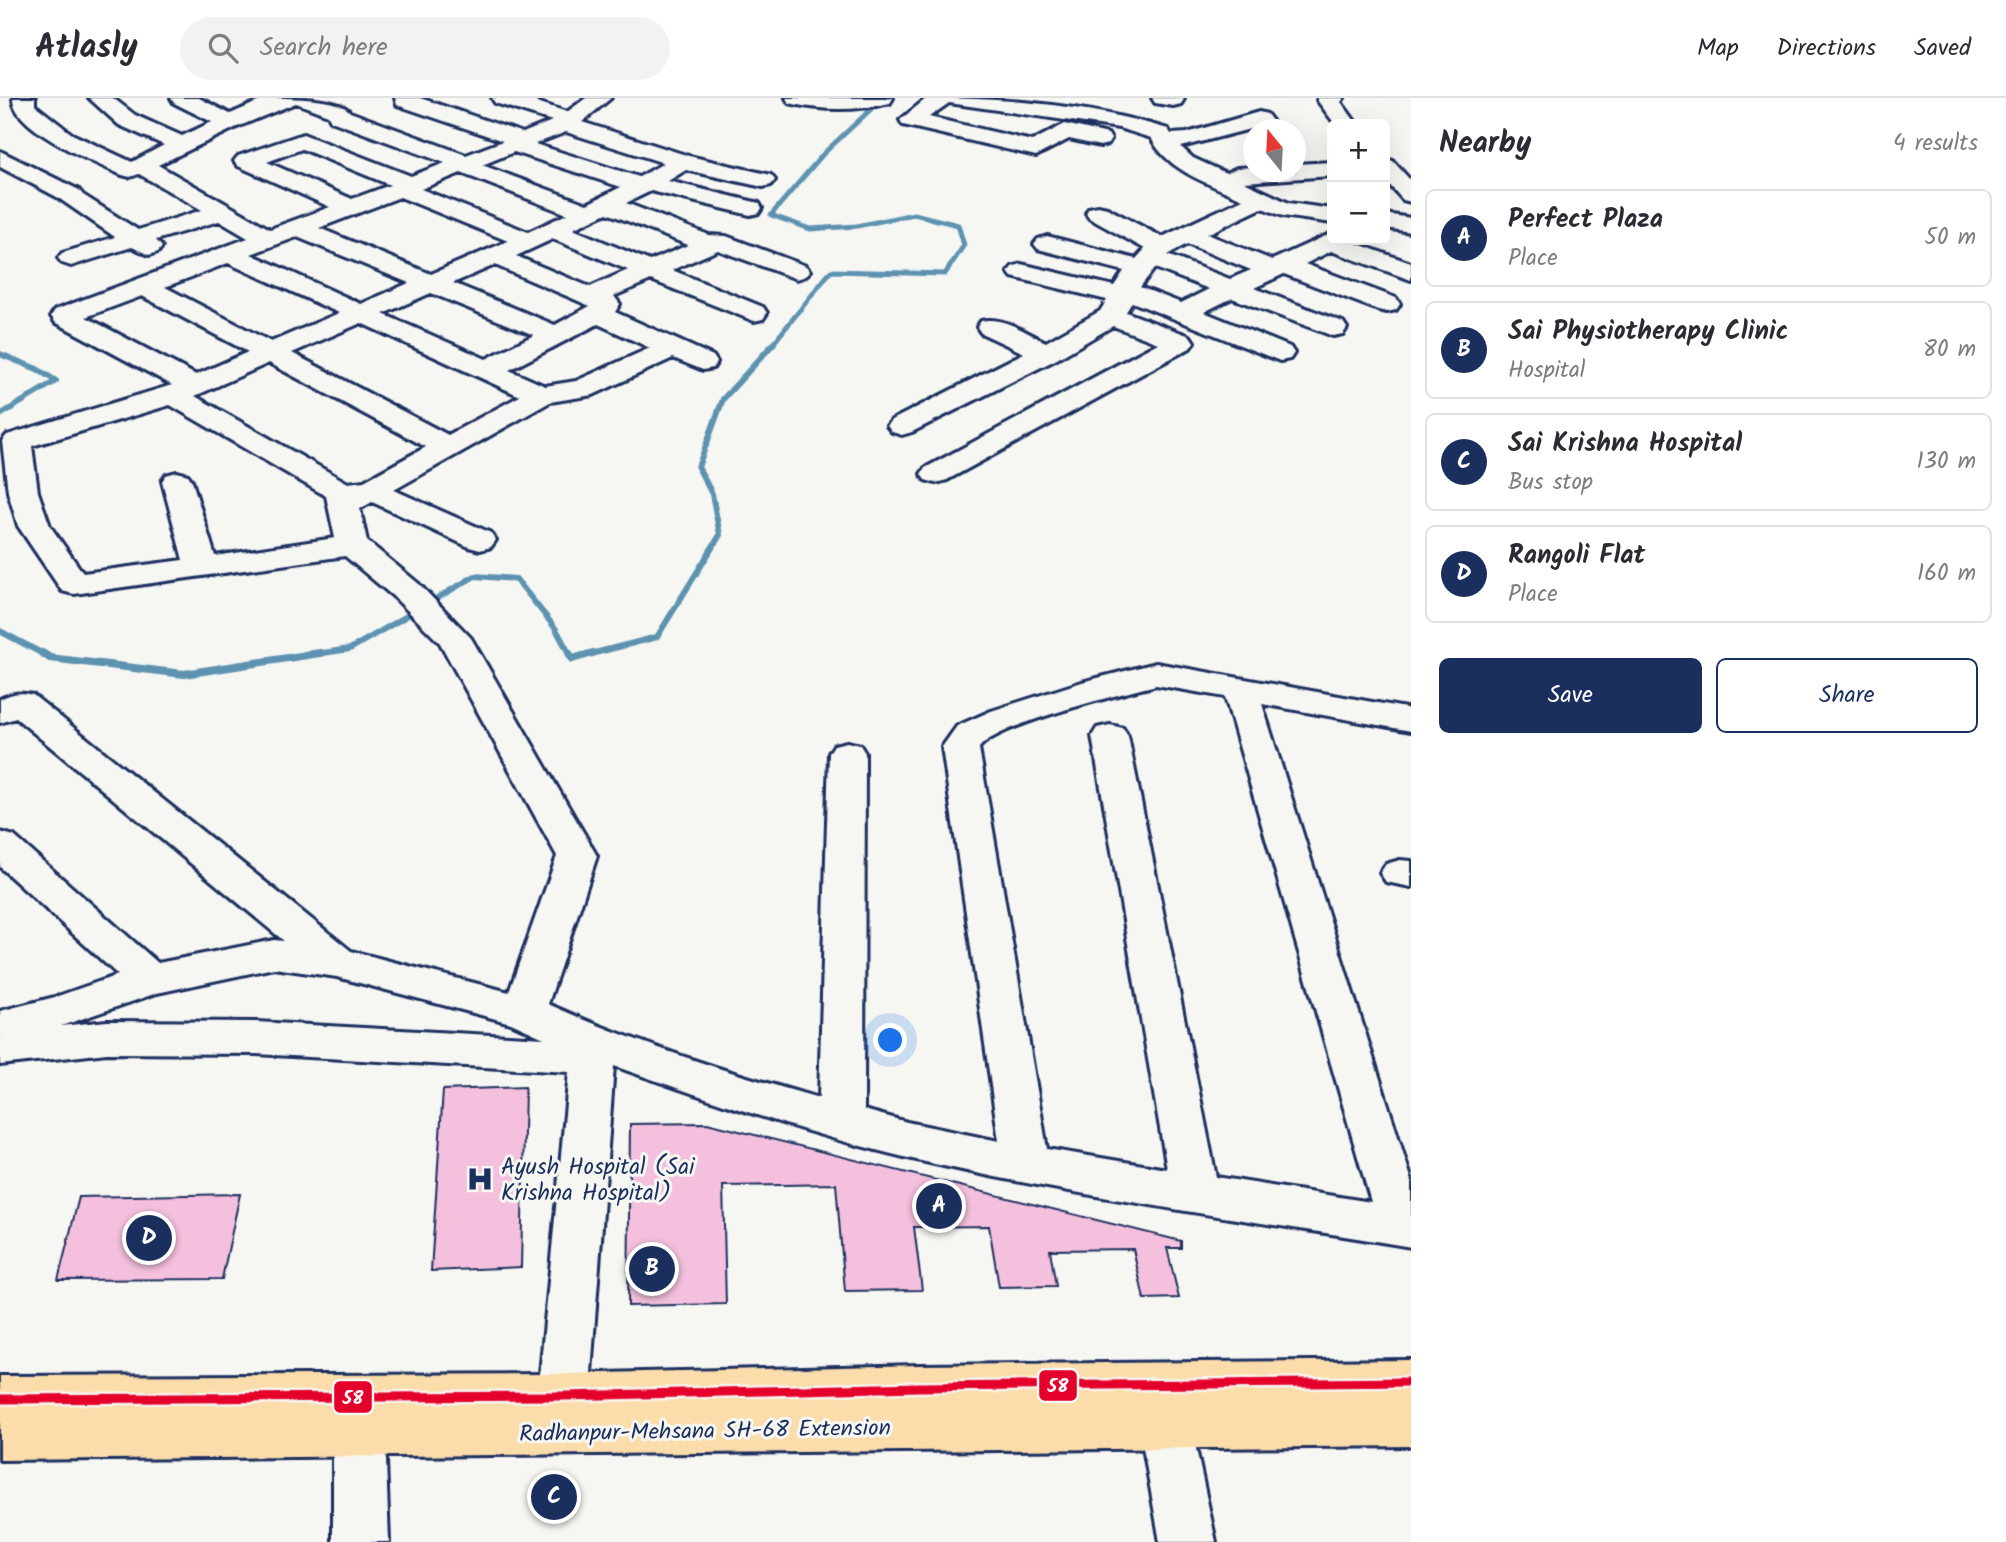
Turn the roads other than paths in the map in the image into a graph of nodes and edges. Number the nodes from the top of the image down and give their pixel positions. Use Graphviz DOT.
graph roads {
  1 [pos="100,98"];
  2 [pos="182,98"];
  3 [pos="290,98"];
  4 [pos="302,98"];
  5 [pos="412,98"];
  6 [pos="503,98"];
  7 [pos="600,98"];
  8 [pos="797,98"];
  9 [pos="882,98"];
  10 [pos="941,98"];
  11 [pos="956,98"];
  12 [pos="1115,98"];
  13 [pos="1333,98"];
  14 [pos="29,100"];
  15 [pos="0,102"];
  16 [pos="0,109"];
  17 [pos="1102,119"];
  18 [pos="1342,119"];
  19 [pos="229,122"];
  20 [pos="568,122"];
  21 [pos="1243,124"];
  22 [pos="518,142"];
  23 [pos="183,145"];
  24 [pos="1170,156"];
  25 [pos="0,158"];
  26 [pos="683,162"];
  27 [pos="463,164"];
  28 [pos="1411,165"];
  29 [pos="136,167"];
  30 [pos="1390,167"];
  31 [pos="1306,169"];
  32 [pos="1327,169"];
  33 [pos="1390,172"];
  34 [pos="1243,174"];
  35 [pos="1237,175"];
  36 [pos="1306,179"];
  37 [pos="763,180"];
  38 [pos="645,185"];
  39 [pos="406,187"];
  40 [pos="71,195"];
  41 [pos="1411,195"];
  42 [pos="1327,201"];
  43 [pos="1246,206"];
  44 [pos="350,207"];
  45 [pos="597,208"];
  46 [pos="750,208"];
  47 [pos="222,212"];
  48 [pos="1098,213"];
  49 [pos="1390,222"];
  50 [pos="1411,225"];
  51 [pos="295,227"];
  52 [pos="1186,235"];
  53 [pos="1327,235"];
  54 [pos="542,236"];
  55 [pos="135,238"];
  56 [pos="267,238"];
  57 [pos="1327,238"];
  58 [pos="709,244"];
  59 [pos="1047,244"];
  60 [pos="1350,245"];
  61 [pos="227,253"];
  62 [pos="495,256"];
  63 [pos="71,258"];
  64 [pos="1277,267"];
  65 [pos="185,269"];
  66 [pos="650,270"];
  67 [pos="797,271"];
  68 [pos="1021,272"];
  69 [pos="1411,272"];
  70 [pos="1135,279"];
  71 [pos="430,283"];
  72 [pos="142,286"];
  73 [pos="1232,288"];
  74 [pos="1387,304"];
  75 [pos="602,309"];
  76 [pos="359,313"];
  77 [pos="754,313"];
  78 [pos="1181,313"];
  79 [pos="991,327"];
  80 [pos="1334,328"];
  81 [pos="556,335"];
  82 [pos="673,348"];
  83 [pos="269,353"];
  84 [pos="1046,353"];
  85 [pos="1280,353"];
  86 [pos="703,362"];
  87 [pos="486,370"];
  88 [pos="184,391"];
  89 [pos="1032,391"];
  90 [pos="542,395"];
  91 [pos="902,426"];
  92 [pos="449,447"];
  93 [pos="936,474"];
  94 [pos="177,481"];
  95 [pos="352,496"];
  96 [pos="480,540"];
  97 [pos="352,544"];
  98 [pos="201,565"];
  99 [pos="1240,689"];
  100 [pos="0,712"];
  101 [pos="1411,720"];
  102 [pos="1110,736"];
  103 [pos="847,753"];
  104 [pos="0,845"];
  105 [pos="337,962"];
  106 [pos="150,980"];
  107 [pos="524,1011"];
  108 [pos="0,1027"];
  109 [pos="0,1049"];
  110 [pos="593,1050"];
  111 [pos="841,1121"];
  112 [pos="1026,1164"];
  113 [pos="1195,1192"];
  114 [pos="1406,1227"];
  115 [pos="1411,1382"];
  116 [pos="0,1399"];
  117 [pos="562,1414"];
  118 [pos="1411,1423"];
  119 [pos="1165,1425"];
  120 [pos="359,1433"];
  121 [pos="0,1437"];
  122 [pos="362,1542"];
  123 [pos="1188,1542"];
  1 -- 23 [label="street"];
  2 -- 19 [label="street"];
  3 -- 19 [label="street"];
  4 -- 27 [label="street"];
  5 -- 22 [label="street"];
  6 -- 20 [label="street"];
  7 -- 20 [label="street"];
  8 -- 9 [label="street"];
  10 -- 24 [label="street"];
  11 -- 17 [label="street"];
  12 -- 17 [label="street"];
  13 -- 18 [label="street"];
  14 -- 15 [label="street"];
  14 -- 16 [label="street"];
  14 -- 29 [label="street"];
  17 -- 24 [label="street"];
  19 -- 23 [label="street"];
  20 -- 22 [label="street"];
  20 -- 26 [label="street"];
  21 -- 24 [label="street"];
  22 -- 27 [label="street"];
  22 -- 38 [label="street"];
  23 -- 29 [label="street"];
  24 -- 43 [label="street"];
  25 -- 40 [label="street"];
  26 -- 37 [label="street"];
  26 -- 38 [label="street"];
  27 -- 39 [label="street"];
  27 -- 45 [label="street"];
  28 -- 30 [label="street"];
  29 -- 40 [label="street"];
  29 -- 47 [label="street"];
  31 -- 32 [label="street"];
  33 -- 41 [label="street"];
  34 -- 35 [label="street"];
  36 -- 42 [label="street"];
  38 -- 45 [label="street"];
  38 -- 46 [label="street"];
  39 -- 44 [label="street"];
  39 -- 44 [label="street"];
  39 -- 54 [label="street"];
  40 -- 55 [label="street"];
  43 -- 52 [label="street"];
  43 -- 53 [label="street"];
  44 -- 51 [label="street"];
  45 -- 54 [label="street"];
  45 -- 58 [label="street"];
  47 -- 55 [label="street"];
  47 -- 56 [label="street"];
  48 -- 70 [label="street"];
  49 -- 50 [label="street"];
  51 -- 56 [label="street"];
  51 -- 71 [label="street"];
  52 -- 64 [label="street"];
  52 -- 70 [label="street"];
  54 -- 62 [label="street"];
  54 -- 66 [label="street"];
  55 -- 63 [label="street"];
  55 -- 65 [label="street"];
  56 -- 61 [label="street"];
  57 -- 64 [label="street"];
  58 -- 66 [label="street"];
  58 -- 67 [label="street"];
  59 -- 70 [label="street"];
  60 -- 69 [label="street"];
  61 -- 65 [label="street"];
  61 -- 76 [label="street"];
  62 -- 71 [label="street"];
  62 -- 75 [label="street"];
  64 -- 73 [label="street"];
  64 -- 74 [label="street"];
  65 -- 72 [label="street"];
  66 -- 75 [label="street"];
  66 -- 77 [label="street"];
  68 -- 70 [label="street"];
  70 -- 73 [label="street"];
  70 -- 78 [label="street"];
  70 -- 84 [label="street"];
  70 -- 89 [label="street"];
  71 -- 76 [label="street"];
  71 -- 81 [label="street"];
  72 -- 83 [label="street"];
  72 -- 88 [label="street"];
  73 -- 78 [label="street"];
  73 -- 80 [label="street"];
  75 -- 81 [label="street"];
  75 -- 82 [label="street"];
  76 -- 83 [label="street"];
  76 -- 87 [label="street"];
  78 -- 85 [label="street"];
  79 -- 84 [label="street"];
  81 -- 87 [label="street"];
  82 -- 86 [label="street"];
  82 -- 90 [label="street"];
  83 -- 88 [label="street"];
  83 -- 92 [label="street"];
  84 -- 89 [label="street"];
  87 -- 90 [label="street"];
  88 -- 95 [label="street"];
  88 -- 98 [label="street"];
  89 -- 91 [label="street"];
  89 -- 93 [label="street"];
  90 -- 92 [label="street"];
  92 -- 95 [label="street"];
  94 -- 98 [label="street"];
  95 -- 96 [label="street"];
  95 -- 97 [label="street"];
  97 -- 98 [label="street"];
  97 -- 107 [label="street"];
  99 -- 101 [label="street"];
  99 -- 112 [label="street"];
  99 -- 114 [label="street"];
  100 -- 105 [label="street"];
  102 -- 113 [label="street"];
  103 -- 111 [label="street"];
  104 -- 106 [label="street"];
  105 -- 106 [label="street"];
  105 -- 107 [label="street"];
  106 -- 108 [label="street"];
  107 -- 110 [label="street"];
  109 -- 110 [label="street"];
  110 -- 111 [label="street"];
  110 -- 117 [label="street"];
  111 -- 112 [label="street"];
  112 -- 113 [label="street"];
  113 -- 114 [label="street"];
  115 -- 117 [label="highway"];
  116 -- 117 [label="highway"];
  117 -- 119 [label="highway, Radhanpur-Mehsana SH-68 Extension"];
  117 -- 120 [label="highway, Radhanpur-Mehsana SH-68 Extension"];
  118 -- 119 [label="highway, Radhanpur-Mehsana SH-68 Extension"];
  119 -- 123 [label="street"];
  120 -- 121 [label="highway, Radhanpur-Mehsana SH-68 Extension"];
  120 -- 122 [label="street"];
}
